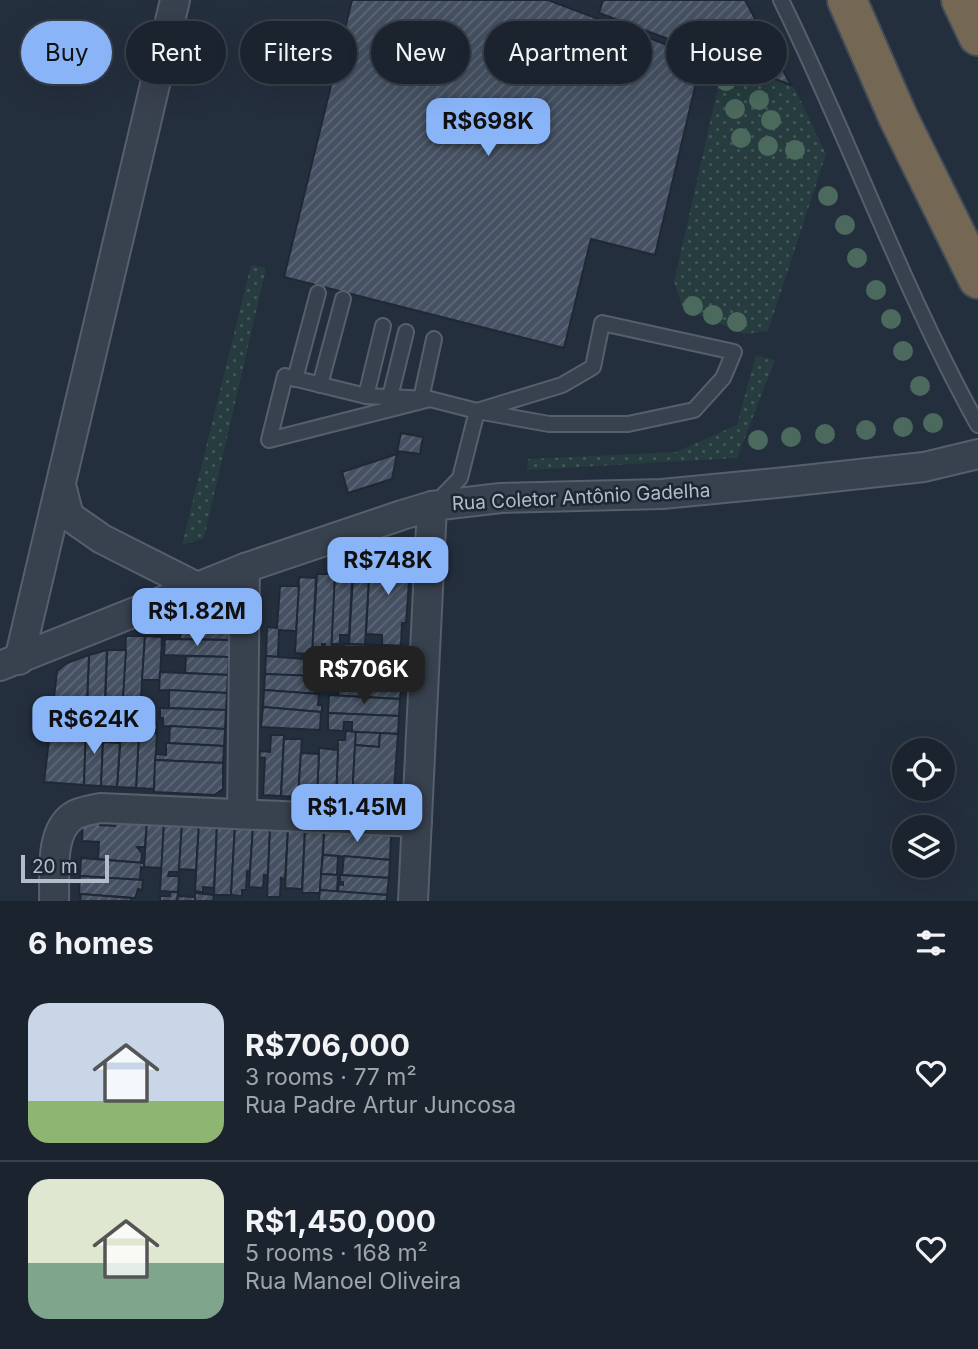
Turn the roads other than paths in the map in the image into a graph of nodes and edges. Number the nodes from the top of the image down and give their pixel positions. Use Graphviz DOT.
graph roads {
  1 [pos="175,0"];
  2 [pos="781,0"];
  3 [pos="847,0"];
  4 [pos="961,0"];
  5 [pos="978,36"];
  6 [pos="978,279"];
  7 [pos="318,293"];
  8 [pos="343,299"];
  9 [pos="383,326"];
  10 [pos="406,332"];
  11 [pos="434,339"];
  12 [pos="295,379"];
  13 [pos="320,385"];
  14 [pos="366,396"];
  15 [pos="390,397"];
  16 [pos="426,399"];
  17 [pos="477,411"];
  18 [pos="978,425"];
  19 [pos="978,454"];
  20 [pos="61,483"];
  21 [pos="432,506"];
  22 [pos="245,568"];
  23 [pos="197,587"];
  24 [pos="10,663"];
  25 [pos="242,814"];
  26 [pos="417,822"];
  27 [pos="54,901"];
  28 [pos="413,901"];
  1 -- 20 [label="street"];
  2 -- 18 [label="lane"];
  3 -- 6 [label="highway"];
  4 -- 5 [label="highway"];
  7 -- 12 [label="lane"];
  8 -- 13 [label="lane"];
  9 -- 14 [label="lane"];
  10 -- 15 [label="lane"];
  11 -- 16 [label="lane"];
  12 -- 13 [label="lane"];
  12 -- 16 [label="lane"];
  13 -- 14 [label="lane"];
  14 -- 15 [label="lane"];
  15 -- 16 [label="lane"];
  16 -- 17 [label="lane"];
  17 -- 17 [label="lane"];
  17 -- 21 [label="lane"];
  19 -- 21 [label="street, Rua Coletor Antônio Gadelha"];
  20 -- 23 [label="street"];
  20 -- 24 [label="street"];
  21 -- 22 [label="street, Rua Coletor Antônio Gadelha"];
  21 -- 26 [label="street"];
  22 -- 23 [label="street, Rua Coletor Antônio Gadelha"];
  22 -- 25 [label="street"];
  23 -- 24 [label="street, Rua Coletor Antônio Gadelha"];
  25 -- 26 [label="street"];
  25 -- 27 [label="street"];
  26 -- 28 [label="street"];
}
